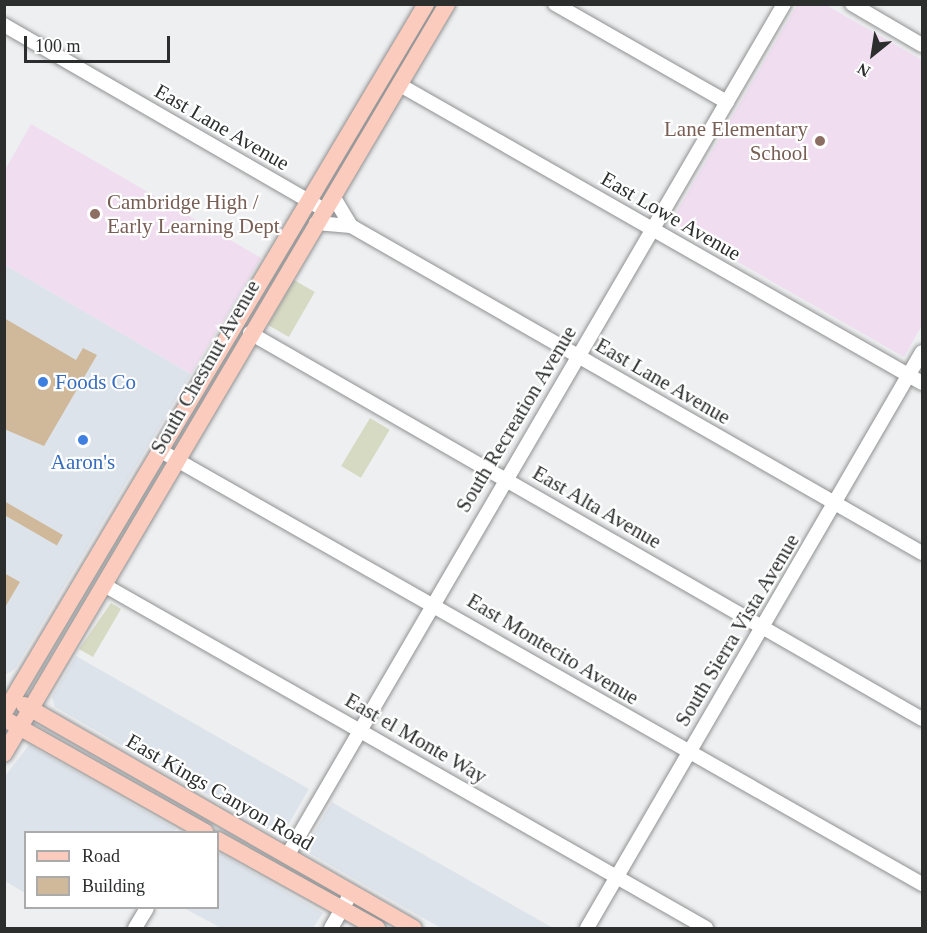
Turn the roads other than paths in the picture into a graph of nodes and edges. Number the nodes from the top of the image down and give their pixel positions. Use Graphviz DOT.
graph roads {
  1 [pos="426,4"];
  2 [pos="447,4"];
  3 [pos="555,4"];
  4 [pos="784,4"];
  5 [pos="852,4"];
  6 [pos="4,25"];
  7 [pos="403,43"];
  8 [pos="922,45"];
  9 [pos="400,85"];
  10 [pos="727,102"];
  11 [pos="379,121"];
  12 [pos="309,201"];
  13 [pos="324,210"];
  14 [pos="351,226"];
  15 [pos="653,230"];
  16 [pos="250,333"];
  17 [pos="922,352"];
  18 [pos="579,357"];
  19 [pos="909,375"];
  20 [pos="922,383"];
  21 [pos="161,451"];
  22 [pos="177,460"];
  23 [pos="504,478"];
  24 [pos="836,504"];
  25 [pos="127,507"];
  26 [pos="922,553"];
  27 [pos="104,585"];
  28 [pos="432,602"];
  29 [pos="761,624"];
  30 [pos="7,702"];
  31 [pos="31,710"];
  32 [pos="4,719"];
  33 [pos="922,719"];
  34 [pos="20,728"];
  35 [pos="361,730"];
  36 [pos="689,753"];
  37 [pos="4,754"];
  38 [pos="204,809"];
  39 [pos="196,831"];
  40 [pos="219,841"];
  41 [pos="287,856"];
  42 [pos="617,878"];
  43 [pos="922,884"];
  44 [pos="351,894"];
  45 [pos="146,909"];
  46 [pos="342,909"];
  47 [pos="135,928"];
  48 [pos="331,928"];
  49 [pos="377,928"];
  50 [pos="414,928"];
  51 [pos="587,928"];
  52 [pos="706,928"];
  1 -- 7 [label="main road, South Chestnut Avenue"];
  2 -- 9 [label="main road, South Chestnut Avenue"];
  3 -- 10 [label="street"];
  4 -- 10 [label="street, South Recreation Avenue"];
  5 -- 8 [label="street"];
  6 -- 12 [label="street, East Lane Avenue"];
  7 -- 11 [label="main road"];
  7 -- 12 [label="main road, South Chestnut Avenue"];
  9 -- 11 [label="main road, South Chestnut Avenue"];
  9 -- 15 [label="street, East Lowe Avenue"];
  10 -- 15 [label="street, South Recreation Avenue"];
  11 -- 13 [label="main road, South Chestnut Avenue"];
  12 -- 13 [label="street, East Lane Avenue"];
  12 -- 21 [label="main road, South Chestnut Avenue"];
  13 -- 14 [label="street, East Lane Avenue"];
  13 -- 14 [label="street, East Lane Avenue"];
  13 -- 16 [label="main road, South Chestnut Avenue"];
  14 -- 18 [label="street, East Lane Avenue"];
  15 -- 18 [label="street, South Recreation Avenue"];
  15 -- 19 [label="street, East Lowe Avenue"];
  16 -- 22 [label="main road, South Chestnut Avenue"];
  16 -- 23 [label="street, East Alta Avenue"];
  17 -- 19 [label="street, South Sierra Vista Avenue"];
  18 -- 23 [label="street, South Recreation Avenue"];
  18 -- 24 [label="street, East Lane Avenue"];
  19 -- 20 [label="street, East Lowe Avenue"];
  19 -- 24 [label="street, South Sierra Vista Avenue"];
  21 -- 22 [label="street, East Montecito Avenue"];
  21 -- 25 [label="main road, South Chestnut Avenue"];
  22 -- 27 [label="main road, South Chestnut Avenue"];
  22 -- 28 [label="street, East Montecito Avenue"];
  23 -- 28 [label="street, South Recreation Avenue"];
  23 -- 29 [label="street, East Alta Avenue"];
  24 -- 26 [label="street, East Lane Avenue"];
  24 -- 29 [label="street, South Sierra Vista Avenue"];
  25 -- 27 [label="main road"];
  25 -- 30 [label="main road, South Chestnut Avenue"];
  27 -- 31 [label="main road, South Chestnut Avenue"];
  27 -- 35 [label="street, East el Monte Way"];
  28 -- 35 [label="street, South Recreation Avenue"];
  28 -- 36 [label="street, East Montecito Avenue"];
  29 -- 33 [label="street, East Alta Avenue"];
  29 -- 36 [label="street, South Sierra Vista Avenue"];
  30 -- 31 [label="main road, East Kings Canyon Road"];
  31 -- 34 [label="main road, South Chestnut Avenue"];
  31 -- 38 [label="main road, East Kings Canyon Road"];
  32 -- 34 [label="main road, East Kings Canyon Road"];
  34 -- 37 [label="main road, South Chestnut Avenue"];
  34 -- 39 [label="main road, East Kings Canyon Road"];
  35 -- 41 [label="street, South Recreation Avenue"];
  35 -- 42 [label="street, East el Monte Way"];
  36 -- 42 [label="street, South Sierra Vista Avenue"];
  36 -- 43 [label="street, East Montecito Avenue"];
  38 -- 39 [label="street"];
  38 -- 41 [label="main road, East Kings Canyon Road"];
  40 -- 46 [label="main road, East Kings Canyon Road"];
  41 -- 44 [label="main road, East Kings Canyon Road"];
  42 -- 51 [label="street, South Sierra Vista Avenue"];
  42 -- 52 [label="street, East el Monte Way"];
  44 -- 46 [label="street"];
  44 -- 50 [label="main road, East Kings Canyon Road"];
  45 -- 47 [label="street"];
  46 -- 48 [label="street"];
  46 -- 49 [label="main road, East Kings Canyon Road"];
}
